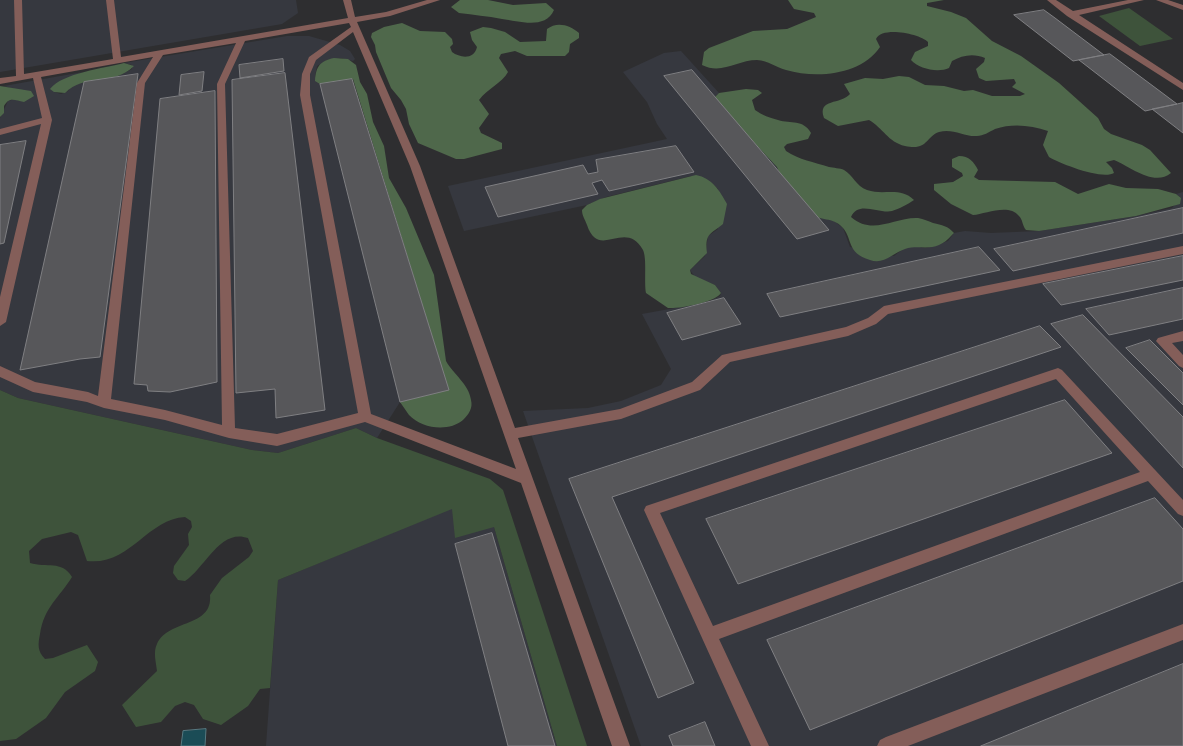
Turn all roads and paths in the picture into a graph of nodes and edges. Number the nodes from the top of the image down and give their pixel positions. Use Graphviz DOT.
graph roads {
  1 [pos="18,0"];
  2 [pos="110,0"];
  3 [pos="347,0"];
  4 [pos="436,0"];
  5 [pos="1051,0"];
  6 [pos="1140,0"];
  7 [pos="1160,0"];
  8 [pos="1183,8"];
  9 [pos="1070,14"];
  10 [pos="353,24"];
  11 [pos="242,39"];
  12 [pos="160,53"];
  13 [pos="117,60"];
  14 [pos="36,74"];
  15 [pos="20,77"];
  16 [pos="0,80"];
  17 [pos="1183,88"];
  18 [pos="48,120"];
  19 [pos="0,132"];
  20 [pos="1183,250"];
  21 [pos="0,322"];
  22 [pos="1183,336"];
  23 [pos="1183,363"];
  24 [pos="0,371"];
  25 [pos="104,403"];
  26 [pos="365,417"];
  27 [pos="229,432"];
  28 [pos="512,434"];
  29 [pos="1150,474"];
  30 [pos="527,479"];
  31 [pos="1183,510"];
  32 [pos="1183,632"];
  33 [pos="708,635"];
  34 [pos="621,746"];
  35 [pos="760,746"];
  36 [pos="886,746"];
  1 -- 15 [label="lane"];
  2 -- 13 [label="lane"];
  3 -- 10 [label="lane"];
  4 -- 10 [label="lane"];
  5 -- 9 [label="lane"];
  6 -- 9 [label="lane"];
  7 -- 8 [label="lane"];
  9 -- 17 [label="lane"];
  10 -- 11 [label="lane"];
  10 -- 26 [label="lane"];
  10 -- 28 [label="lane"];
  11 -- 12 [label="lane"];
  11 -- 27 [label="lane"];
  12 -- 13 [label="lane"];
  12 -- 25 [label="lane"];
  13 -- 14 [label="lane"];
  14 -- 15 [label="lane"];
  14 -- 18 [label="lane"];
  15 -- 16 [label="lane"];
  18 -- 19 [label="lane"];
  18 -- 21 [label="lane"];
  20 -- 28 [label="lane"];
  22 -- 23 [label="lane"];
  24 -- 25 [label="lane"];
  25 -- 27 [label="lane"];
  26 -- 27 [label="lane"];
  26 -- 30 [label="lane"];
  28 -- 30 [label="lane"];
  29 -- 31 [label="lane"];
  29 -- 33 [label="lane"];
  29 -- 33 [label="lane"];
  30 -- 34 [label="lane"];
  32 -- 36 [label="lane"];
  33 -- 35 [label="lane"];
}
